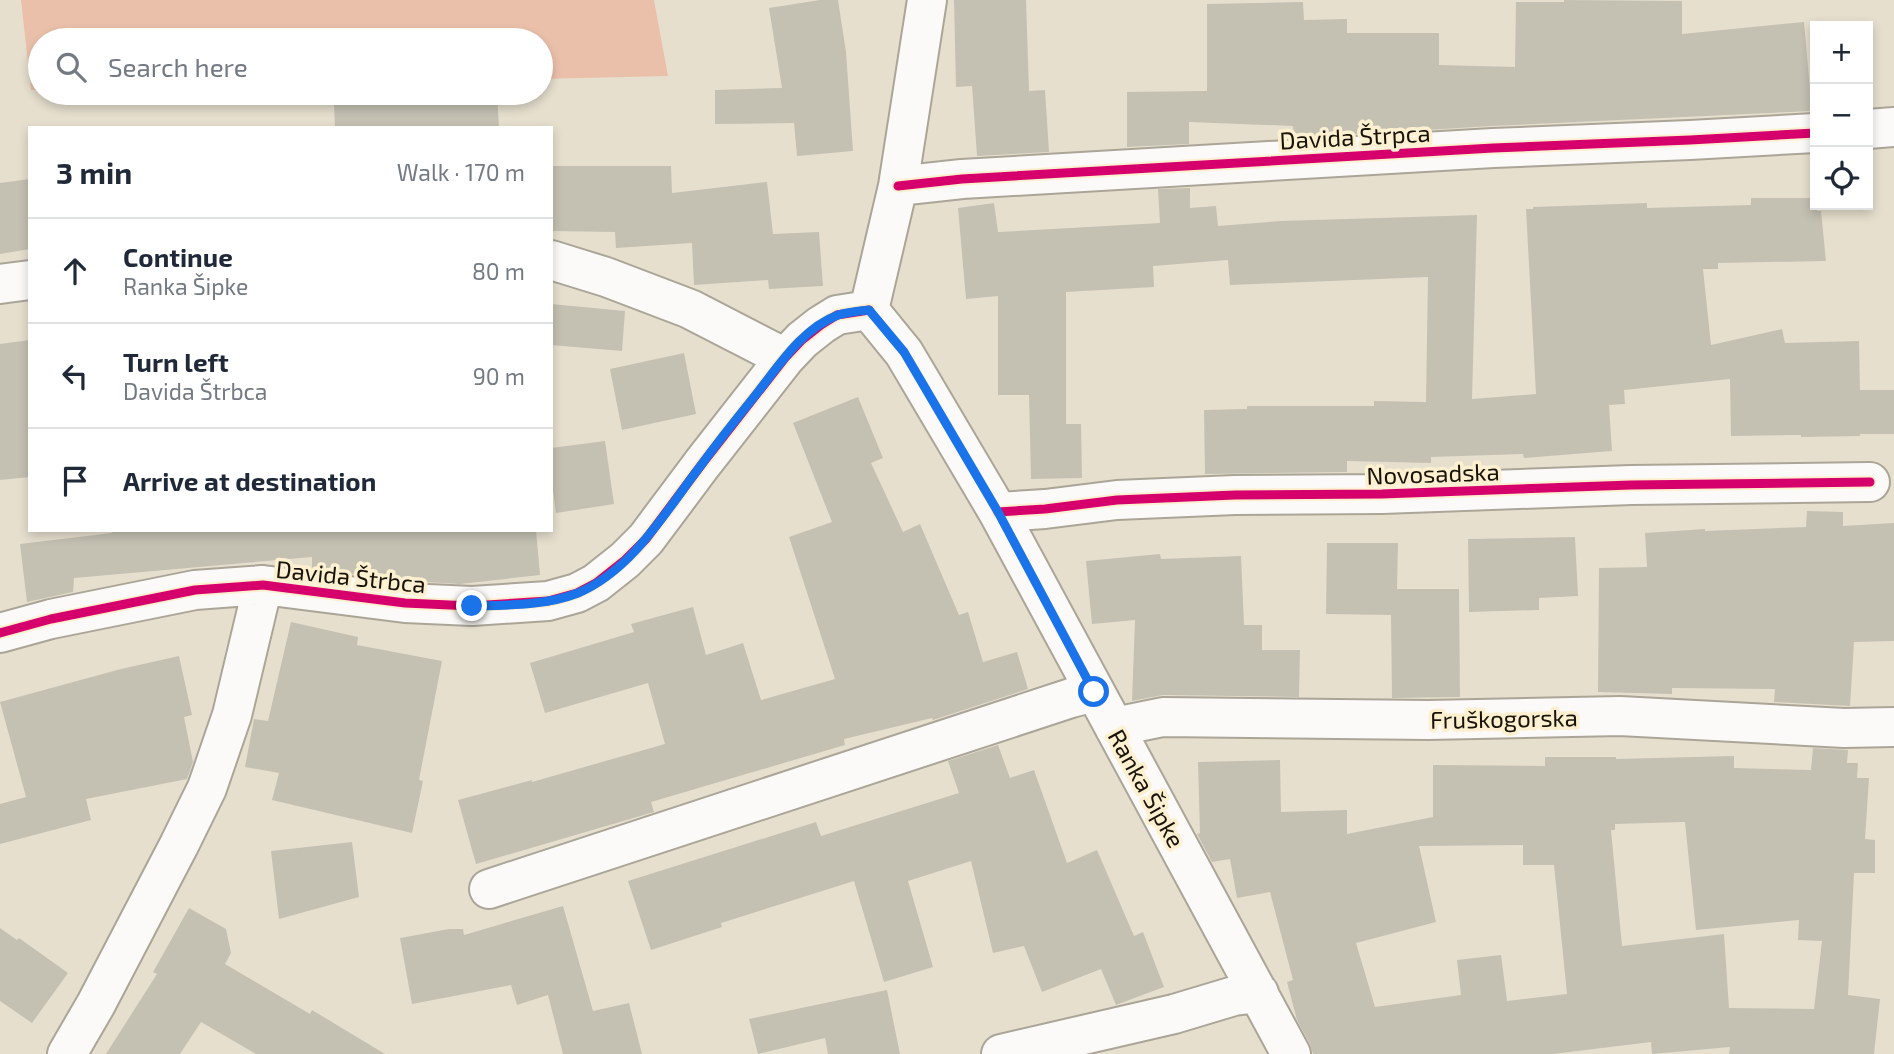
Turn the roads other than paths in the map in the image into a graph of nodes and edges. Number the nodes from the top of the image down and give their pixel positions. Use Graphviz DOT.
graph roads {
  1 [pos="927,0"];
  2 [pos="1894,127"];
  3 [pos="1873,129"];
  4 [pos="1810,133"];
  5 [pos="898,186"];
  6 [pos="553,261"];
  7 [pos="28,280"];
  8 [pos="0,284"];
  9 [pos="869,310"];
  10 [pos="785,358"];
  11 [pos="1870,482"];
  12 [pos="998,512"];
  13 [pos="264,585"];
  14 [pos="0,633"];
  15 [pos="1094,692"];
  16 [pos="1114,727"];
  17 [pos="1894,727"];
  18 [pos="489,889"];
  19 [pos="1259,993"];
  20 [pos="67,1054"];
  21 [pos="1001,1054"];
  22 [pos="1291,1054"];
  1 -- 5 [label="street"];
  2 -- 3 [label="street"];
  4 -- 5 [label="street, Davida Štrpca"];
  5 -- 9 [label="street"];
  6 -- 10 [label="street"];
  7 -- 8 [label="street"];
  9 -- 10 [label="street, Davida Štrbca"];
  9 -- 12 [label="street, Ranka Šipke"];
  10 -- 13 [label="street, Davida Štrbca"];
  11 -- 12 [label="street, Novosadska"];
  12 -- 15 [label="street, Ranka Šipke"];
  13 -- 14 [label="street, Davida Štrbca"];
  13 -- 20 [label="street"];
  15 -- 16 [label="street, Ranka Šipke"];
  15 -- 18 [label="street"];
  16 -- 17 [label="street, Fruškogorska"];
  16 -- 19 [label="street, Ranka Šipke"];
  19 -- 21 [label="street"];
  19 -- 22 [label="street, Ranka Šipke"];
}
